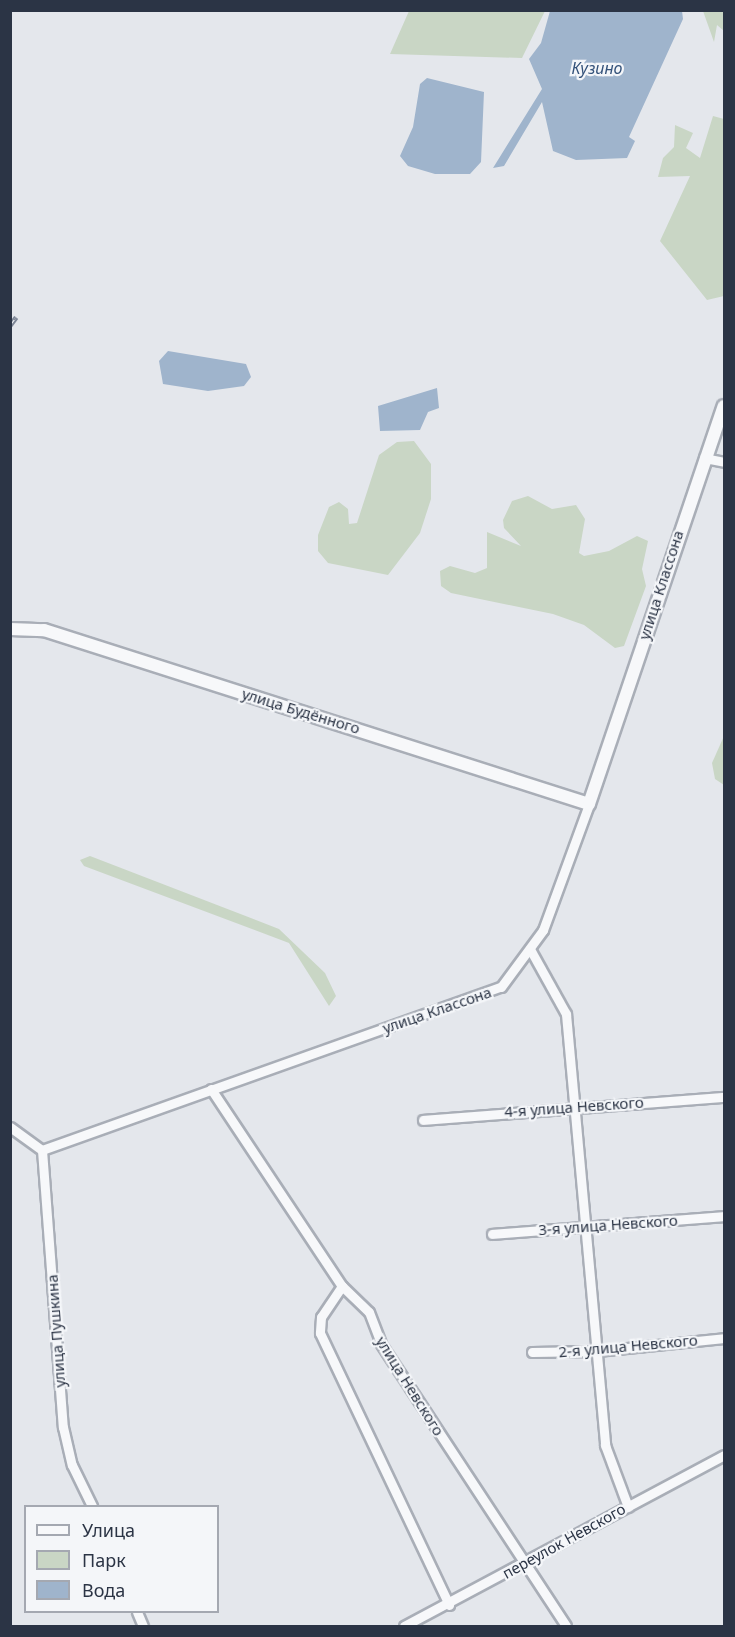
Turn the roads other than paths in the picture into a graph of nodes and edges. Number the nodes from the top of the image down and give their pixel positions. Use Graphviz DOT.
graph roads {
  1 [pos="724,406"];
  2 [pos="704,458"];
  3 [pos="724,462"];
  4 [pos="10,629"];
  5 [pos="589,804"];
  6 [pos="530,948"];
  7 [pos="211,1089"];
  8 [pos="724,1097"];
  9 [pos="576,1106"];
  10 [pos="423,1120"];
  11 [pos="10,1127"];
  12 [pos="42,1150"];
  13 [pos="724,1216"];
  14 [pos="582,1228"];
  15 [pos="492,1234"];
  16 [pos="342,1286"];
  17 [pos="724,1338"];
  18 [pos="597,1351"];
  19 [pos="532,1352"];
  20 [pos="724,1455"];
  21 [pos="92,1505"];
  22 [pos="628,1507"];
  23 [pos="524,1563"];
  24 [pos="449,1605"];
  25 [pos="404,1626"];
  26 [pos="566,1626"];
  1 -- 2 [label="street, улица Классона"];
  2 -- 3 [label="street"];
  2 -- 5 [label="street, улица Классона"];
  4 -- 5 [label="street, улица Будённого"];
  5 -- 6 [label="street, улица Классона"];
  6 -- 7 [label="street, улица Классона"];
  6 -- 9 [label="street"];
  7 -- 12 [label="street, улица Классона"];
  7 -- 16 [label="street, улица Невского"];
  8 -- 9 [label="street, 4-я улица Невского"];
  9 -- 10 [label="street, 4-я улица Невского"];
  9 -- 14 [label="street"];
  11 -- 12 [label="street"];
  12 -- 21 [label="street, улица Пушкина"];
  13 -- 14 [label="street, 3-я улица Невского"];
  14 -- 15 [label="street, 3-я улица Невского"];
  14 -- 18 [label="street"];
  16 -- 23 [label="street, улица Невского"];
  16 -- 24 [label="street"];
  17 -- 18 [label="street, 2-я улица Невского"];
  18 -- 19 [label="street, 2-я улица Невского"];
  18 -- 22 [label="street"];
  20 -- 22 [label="street, переулок Невского"];
  22 -- 23 [label="street, переулок Невского"];
  23 -- 24 [label="street, переулок Невского"];
  23 -- 26 [label="street, улица Невского"];
  24 -- 25 [label="street, переулок Невского"];
}
